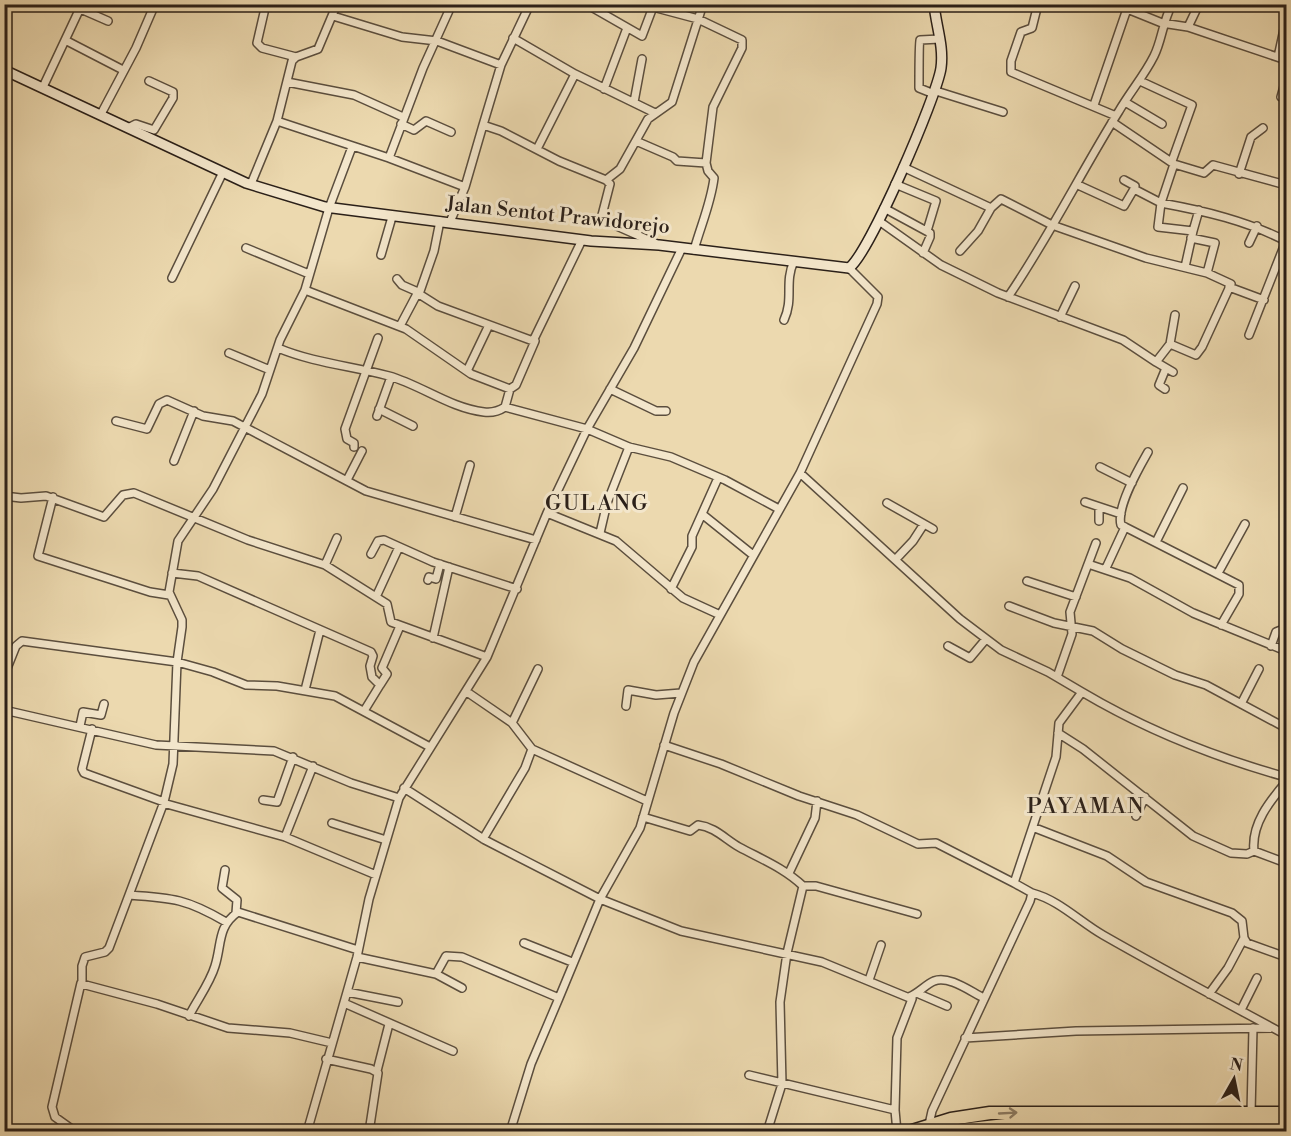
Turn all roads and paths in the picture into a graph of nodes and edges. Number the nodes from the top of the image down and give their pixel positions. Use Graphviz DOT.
graph roads {
  1 [pos="69,4"];
  2 [pos="155,4"];
  3 [pos="266,4"];
  4 [pos="337,4"];
  5 [pos="530,4"];
  6 [pos="586,4"];
  7 [pos="703,4"];
  8 [pos="934,4"];
  9 [pos="1038,4"];
  10 [pos="1115,4"];
  11 [pos="1172,4"];
  12 [pos="1199,4"];
  13 [pos="450,5"];
  14 [pos="81,7"];
  15 [pos="1126,9"];
  16 [pos="333,16"];
  17 [pos="698,18"];
  18 [pos="1287,20"];
  19 [pos="108,21"];
  20 [pos="1162,22"];
  21 [pos="1188,27"];
  22 [pos="627,28"];
  23 [pos="513,38"];
  24 [pos="935,39"];
  25 [pos="65,40"];
  26 [pos="437,41"];
  27 [pos="296,57"];
  28 [pos="1278,57"];
  29 [pos="642,59"];
  30 [pos="1287,60"];
  31 [pos="501,65"];
  32 [pos="4,70"];
  33 [pos="123,70"];
  34 [pos="575,74"];
  35 [pos="1287,80"];
  36 [pos="149,81"];
  37 [pos="1140,81"];
  38 [pos="287,82"];
  39 [pos="43,87"];
  40 [pos="604,89"];
  41 [pos="930,92"];
  42 [pos="1281,97"];
  43 [pos="634,102"];
  44 [pos="1125,102"];
  45 [pos="1094,105"];
  46 [pos="1003,112"];
  47 [pos="655,113"];
  48 [pos="101,114"];
  49 [pos="403,117"];
  50 [pos="1114,119"];
  51 [pos="277,121"];
  52 [pos="1162,123"];
  53 [pos="401,124"];
  54 [pos="483,125"];
  55 [pos="130,127"];
  56 [pos="1263,128"];
  57 [pos="451,132"];
  58 [pos="636,141"];
  59 [pos="352,147"];
  60 [pos="537,149"];
  61 [pos="389,158"];
  62 [pos="705,163"];
  63 [pos="1173,163"];
  64 [pos="903,167"];
  65 [pos="223,172"];
  66 [pos="1239,174"];
  67 [pos="606,180"];
  68 [pos="1124,180"];
  69 [pos="251,184"];
  70 [pos="895,184"];
  71 [pos="1078,185"];
  72 [pos="1287,185"];
  73 [pos="465,186"];
  74 [pos="1134,189"];
  75 [pos="1161,203"];
  76 [pos="329,208"];
  77 [pos="884,208"];
  78 [pos="991,208"];
  79 [pos="1199,210"];
  80 [pos="392,217"];
  81 [pos="879,221"];
  82 [pos="445,222"];
  83 [pos="1052,225"];
  84 [pos="1257,226"];
  85 [pos="927,231"];
  86 [pos="1192,235"];
  87 [pos="582,240"];
  88 [pos="1286,241"];
  89 [pos="1249,243"];
  90 [pos="659,245"];
  91 [pos="246,248"];
  92 [pos="682,248"];
  93 [pos="694,250"];
  94 [pos="960,251"];
  95 [pos="922,253"];
  96 [pos="381,255"];
  97 [pos="794,261"];
  98 [pos="1185,267"];
  99 [pos="849,268"];
  100 [pos="1207,273"];
  101 [pos="309,274"];
  102 [pos="172,278"];
  103 [pos="397,279"];
  104 [pos="1075,286"];
  105 [pos="1229,287"];
  106 [pos="305,290"];
  107 [pos="418,292"];
  108 [pos="1008,297"];
  109 [pos="1264,300"];
  110 [pos="1175,315"];
  111 [pos="1060,317"];
  112 [pos="784,320"];
  113 [pos="489,325"];
  114 [pos="400,326"];
  115 [pos="1249,336"];
  116 [pos="378,338"];
  117 [pos="535,341"];
  118 [pos="1170,344"];
  119 [pos="278,348"];
  120 [pos="229,353"];
  121 [pos="1156,362"];
  122 [pos="270,370"];
  123 [pos="364,371"];
  124 [pos="467,371"];
  125 [pos="392,377"];
  126 [pos="510,389"];
  127 [pos="610,389"];
  128 [pos="1165,389"];
  129 [pos="505,407"];
  130 [pos="194,411"];
  131 [pos="666,411"];
  132 [pos="116,421"];
  133 [pos="413,426"];
  134 [pos="247,428"];
  135 [pos="587,429"];
  136 [pos="354,447"];
  137 [pos="629,447"];
  138 [pos="362,451"];
  139 [pos="1148,452"];
  140 [pos="174,461"];
  141 [pos="471,465"];
  142 [pos="1100,466"];
  143 [pos="800,473"];
  144 [pos="718,478"];
  145 [pos="347,480"];
  146 [pos="1132,483"];
  147 [pos="1183,488"];
  148 [pos="4,496"];
  149 [pos="53,498"];
  150 [pos="1086,502"];
  151 [pos="887,503"];
  152 [pos="1099,507"];
  153 [pos="779,509"];
  154 [pos="547,513"];
  155 [pos="702,514"];
  156 [pos="1121,514"];
  157 [pos="455,517"];
  158 [pos="195,518"];
  159 [pos="1099,521"];
  160 [pos="924,524"];
  161 [pos="1245,524"];
  162 [pos="1125,527"];
  163 [pos="933,529"];
  164 [pos="600,533"];
  165 [pos="338,538"];
  166 [pos="536,540"];
  167 [pos="1156,542"];
  168 [pos="1096,543"];
  169 [pos="399,547"];
  170 [pos="371,554"];
  171 [pos="753,555"];
  172 [pos="896,559"];
  173 [pos="440,564"];
  174 [pos="1088,564"];
  175 [pos="325,566"];
  176 [pos="449,567"];
  177 [pos="1106,568"];
  178 [pos="172,573"];
  179 [pos="1218,573"];
  180 [pos="428,580"];
  181 [pos="1027,581"];
  182 [pos="517,589"];
  183 [pos="671,589"];
  184 [pos="169,595"];
  185 [pos="376,597"];
  186 [pos="1076,597"];
  187 [pos="1009,606"];
  188 [pos="718,614"];
  189 [pos="1221,625"];
  190 [pos="400,626"];
  191 [pos="1071,627"];
  192 [pos="1286,628"];
  193 [pos="320,630"];
  194 [pos="433,638"];
  195 [pos="986,639"];
  196 [pos="1271,645"];
  197 [pos="948,646"];
  198 [pos="1287,651"];
  199 [pos="488,657"];
  200 [pos="177,663"];
  201 [pos="538,669"];
  202 [pos="1259,669"];
  203 [pos="4,675"];
  204 [pos="1057,677"];
  205 [pos="380,685"];
  206 [pos="304,690"];
  207 [pos="467,692"];
  208 [pos="1082,692"];
  209 [pos="681,693"];
  210 [pos="104,704"];
  211 [pos="1241,704"];
  212 [pos="626,706"];
  213 [pos="4,710"];
  214 [pos="364,711"];
  215 [pos="512,723"];
  216 [pos="80,726"];
  217 [pos="1287,728"];
  218 [pos="92,729"];
  219 [pos="1058,733"];
  220 [pos="175,745"];
  221 [pos="664,745"];
  222 [pos="430,747"];
  223 [pos="532,749"];
  224 [pos="293,757"];
  225 [pos="313,766"];
  226 [pos="1287,777"];
  227 [pos="1287,782"];
  228 [pos="404,788"];
  229 [pos="1145,797"];
  230 [pos="399,798"];
  231 [pos="263,800"];
  232 [pos="647,801"];
  233 [pos="817,801"];
  234 [pos="163,802"];
  235 [pos="1136,816"];
  236 [pos="643,817"];
  237 [pos="332,823"];
  238 [pos="1035,828"];
  239 [pos="285,837"];
  240 [pos="483,839"];
  241 [pos="386,840"];
  242 [pos="1254,851"];
  243 [pos="1287,862"];
  244 [pos="225,870"];
  245 [pos="789,873"];
  246 [pos="376,874"];
  247 [pos="1014,883"];
  248 [pos="803,886"];
  249 [pos="1032,893"];
  250 [pos="129,895"];
  251 [pos="600,899"];
  252 [pos="236,914"];
  253 [pos="918,914"];
  254 [pos="226,922"];
  255 [pos="1244,938"];
  256 [pos="524,943"];
  257 [pos="880,945"];
  258 [pos="357,953"];
  259 [pos="787,953"];
  260 [pos="1287,957"];
  261 [pos="572,962"];
  262 [pos="436,974"];
  263 [pos="1257,978"];
  264 [pos="868,980"];
  265 [pos="81,983"];
  266 [pos="462,988"];
  267 [pos="347,992"];
  268 [pos="919,994"];
  269 [pos="1209,994"];
  270 [pos="909,997"];
  271 [pos="559,998"];
  272 [pos="984,998"];
  273 [pos="398,1002"];
  274 [pos="344,1003"];
  275 [pos="947,1006"];
  276 [pos="1240,1010"];
  277 [pos="189,1016"];
  278 [pos="389,1024"];
  279 [pos="1253,1028"];
  280 [pos="1272,1028"];
  281 [pos="1287,1035"];
  282 [pos="965,1038"];
  283 [pos="332,1043"];
  284 [pos="453,1051"];
  285 [pos="326,1059"];
  286 [pos="376,1071"];
  287 [pos="749,1075"];
  288 [pos="782,1084"];
  289 [pos="895,1110"];
  290 [pos="1251,1113"];
  291 [pos="1287,1113"];
  292 [pos="1177,1118"];
  293 [pos="1197,1118"];
  294 [pos="1287,1123"];
  295 [pos="934,1128"];
  296 [pos="770,1130"];
  297 [pos="76,1131"];
  298 [pos="307,1131"];
  299 [pos="369,1131"];
  300 [pos="510,1131"];
  301 [pos="897,1131"];
  302 [pos="909,1131"];
  303 [pos="944,1131"];
  1 -- 14 [label="street"];
  2 -- 33 [label="street"];
  3 -- 27 [label="street"];
  4 -- 16 [label="street"];
  5 -- 23 [label="street"];
  6 -- 22 [label="street"];
  7 -- 17 [label="street"];
  8 -- 24 [label="main road"];
  9 -- 45 [label="street"];
  10 -- 15 [label="street"];
  11 -- 20 [label="street"];
  12 -- 21 [label="street"];
  13 -- 26 [label="street"];
  14 -- 19 [label="street"];
  14 -- 25 [label="street"];
  15 -- 20 [label="street"];
  15 -- 45 [label="street"];
  16 -- 26 [label="street"];
  16 -- 27 [label="street"];
  17 -- 22 [label="street"];
  17 -- 47 [label="street"];
  17 -- 62 [label="street"];
  18 -- 28 [label="street"];
  20 -- 21 [label="street"];
  20 -- 37 [label="street"];
  21 -- 28 [label="street"];
  22 -- 40 [label="street"];
  23 -- 31 [label="street"];
  23 -- 34 [label="street"];
  24 -- 41 [label="main road"];
  24 -- 41 [label="street"];
  25 -- 33 [label="street"];
  25 -- 39 [label="street"];
  26 -- 31 [label="street"];
  26 -- 49 [label="street"];
  27 -- 38 [label="street"];
  28 -- 30 [label="street"];
  29 -- 43 [label="street"];
  31 -- 54 [label="street"];
  32 -- 39 [label="main road, Jalan Sentot Prawidorejo"];
  33 -- 48 [label="street"];
  34 -- 40 [label="street"];
  34 -- 60 [label="street"];
  35 -- 42 [label="street"];
  36 -- 55 [label="street"];
  37 -- 44 [label="street"];
  37 -- 63 [label="street"];
  38 -- 49 [label="street"];
  38 -- 51 [label="street"];
  39 -- 48 [label="main road, Jalan Sentot Prawidorejo"];
  40 -- 43 [label="street"];
  41 -- 46 [label="street"];
  41 -- 64 [label="main road"];
  43 -- 47 [label="street"];
  44 -- 50 [label="street"];
  44 -- 52 [label="street"];
  45 -- 50 [label="street"];
  47 -- 58 [label="street"];
  48 -- 55 [label="main road, Jalan Sentot Prawidorejo"];
  49 -- 53 [label="street"];
  50 -- 63 [label="street"];
  50 -- 71 [label="street"];
  51 -- 59 [label="street"];
  51 -- 69 [label="street"];
  53 -- 57 [label="street"];
  53 -- 61 [label="street"];
  54 -- 60 [label="street"];
  54 -- 73 [label="street"];
  55 -- 65 [label="main road, Jalan Sentot Prawidorejo"];
  56 -- 66 [label="street"];
  58 -- 62 [label="street"];
  58 -- 67 [label="street"];
  59 -- 61 [label="street"];
  59 -- 76 [label="street"];
  60 -- 67 [label="street"];
  61 -- 73 [label="street"];
  62 -- 93 [label="street"];
  63 -- 66 [label="street"];
  63 -- 75 [label="street"];
  64 -- 70 [label="main road"];
  64 -- 78 [label="street"];
  65 -- 69 [label="main road, Jalan Sentot Prawidorejo"];
  65 -- 102 [label="street"];
  66 -- 72 [label="street"];
  67 -- 90 [label="street"];
  68 -- 74 [label="street"];
  69 -- 76 [label="main road, Jalan Sentot Prawidorejo"];
  70 -- 77 [label="main road"];
  70 -- 85 [label="street"];
  71 -- 74 [label="street"];
  71 -- 83 [label="street"];
  73 -- 82 [label="street"];
  74 -- 75 [label="street"];
  75 -- 79 [label="street"];
  75 -- 86 [label="street"];
  76 -- 80 [label="main road, Jalan Sentot Prawidorejo"];
  76 -- 101 [label="street"];
  77 -- 81 [label="main road"];
  77 -- 85 [label="street"];
  78 -- 83 [label="street"];
  78 -- 94 [label="street"];
  79 -- 84 [label="street"];
  79 -- 86 [label="street"];
  80 -- 82 [label="main road, Jalan Sentot Prawidorejo"];
  80 -- 96 [label="street"];
  81 -- 95 [label="street"];
  81 -- 99 [label="main road"];
  82 -- 87 [label="main road, Jalan Sentot Prawidorejo"];
  82 -- 107 [label="street"];
  83 -- 98 [label="street"];
  83 -- 108 [label="street"];
  84 -- 88 [label="street"];
  84 -- 89 [label="street"];
  85 -- 95 [label="street"];
  86 -- 98 [label="street"];
  86 -- 100 [label="street"];
  87 -- 90 [label="main road, Jalan Sentot Prawidorejo"];
  87 -- 117 [label="street"];
  88 -- 109 [label="street"];
  90 -- 92 [label="main road, Jalan Sentot Prawidorejo"];
  91 -- 101 [label="street"];
  92 -- 93 [label="main road, Jalan Sentot Prawidorejo"];
  92 -- 127 [label="street"];
  93 -- 97 [label="main road, Jalan Sentot Prawidorejo"];
  95 -- 108 [label="street"];
  97 -- 99 [label="main road, Jalan Sentot Prawidorejo"];
  97 -- 112 [label="street"];
  98 -- 100 [label="street"];
  99 -- 143 [label="street"];
  100 -- 105 [label="street"];
  101 -- 106 [label="street"];
  103 -- 107 [label="street"];
  104 -- 111 [label="street"];
  105 -- 109 [label="street"];
  105 -- 118 [label="street"];
  106 -- 114 [label="street"];
  106 -- 119 [label="street"];
  107 -- 113 [label="street"];
  107 -- 114 [label="street"];
  108 -- 111 [label="street"];
  109 -- 115 [label="street"];
  110 -- 118 [label="street"];
  111 -- 121 [label="street"];
  113 -- 117 [label="street"];
  113 -- 124 [label="street"];
  114 -- 124 [label="street"];
  116 -- 123 [label="street"];
  117 -- 126 [label="street"];
  118 -- 121 [label="street"];
  119 -- 122 [label="street"];
  119 -- 123 [label="street"];
  120 -- 122 [label="street"];
  121 -- 128 [label="street"];
  122 -- 134 [label="street"];
  123 -- 125 [label="street"];
  123 -- 136 [label="street"];
  124 -- 126 [label="street"];
  125 -- 129 [label="street"];
  125 -- 133 [label="street"];
  126 -- 129 [label="street"];
  127 -- 131 [label="street"];
  127 -- 135 [label="street"];
  129 -- 135 [label="street"];
  130 -- 132 [label="street"];
  130 -- 134 [label="street"];
  130 -- 140 [label="street"];
  134 -- 145 [label="street"];
  134 -- 158 [label="street"];
  135 -- 137 [label="street"];
  135 -- 154 [label="street"];
  137 -- 144 [label="street"];
  137 -- 164 [label="street"];
  138 -- 145 [label="street"];
  139 -- 146 [label="street"];
  141 -- 157 [label="street"];
  142 -- 146 [label="street"];
  143 -- 153 [label="street"];
  143 -- 172 [label="street"];
  144 -- 153 [label="street"];
  144 -- 155 [label="street"];
  145 -- 157 [label="street"];
  146 -- 156 [label="street"];
  147 -- 167 [label="street"];
  148 -- 149 [label="street"];
  149 -- 158 [label="street"];
  149 -- 184 [label="street"];
  150 -- 152 [label="street"];
  151 -- 160 [label="street"];
  152 -- 156 [label="street"];
  152 -- 159 [label="street"];
  153 -- 171 [label="street"];
  154 -- 164 [label="street"];
  154 -- 166 [label="street"];
  155 -- 171 [label="street"];
  155 -- 183 [label="street"];
  156 -- 162 [label="street"];
  157 -- 166 [label="street"];
  158 -- 175 [label="street"];
  158 -- 178 [label="street"];
  160 -- 163 [label="street"];
  160 -- 172 [label="street"];
  161 -- 179 [label="street"];
  162 -- 167 [label="street"];
  162 -- 177 [label="street"];
  164 -- 183 [label="street"];
  165 -- 175 [label="street"];
  166 -- 182 [label="street"];
  167 -- 179 [label="street"];
  168 -- 174 [label="street"];
  169 -- 170 [label="street"];
  169 -- 173 [label="street"];
  169 -- 185 [label="street"];
  171 -- 188 [label="street"];
  172 -- 195 [label="street"];
  173 -- 176 [label="street"];
  173 -- 180 [label="street"];
  174 -- 177 [label="street"];
  174 -- 186 [label="street"];
  175 -- 185 [label="street"];
  176 -- 182 [label="street"];
  176 -- 194 [label="street"];
  177 -- 189 [label="street"];
  178 -- 184 [label="street"];
  178 -- 193 [label="street"];
  179 -- 189 [label="street"];
  181 -- 186 [label="street"];
  182 -- 199 [label="street"];
  183 -- 188 [label="street"];
  184 -- 200 [label="street"];
  185 -- 190 [label="street"];
  186 -- 191 [label="street"];
  187 -- 191 [label="street"];
  188 -- 209 [label="street"];
  189 -- 196 [label="street"];
  190 -- 194 [label="street"];
  190 -- 205 [label="street"];
  191 -- 204 [label="street"];
  191 -- 211 [label="street"];
  192 -- 196 [label="street"];
  193 -- 205 [label="street"];
  193 -- 206 [label="street"];
  194 -- 199 [label="street"];
  195 -- 197 [label="street"];
  195 -- 204 [label="street"];
  196 -- 198 [label="street"];
  199 -- 207 [label="street"];
  200 -- 203 [label="street"];
  200 -- 206 [label="street"];
  200 -- 220 [label="street"];
  201 -- 215 [label="street"];
  202 -- 211 [label="street"];
  204 -- 208 [label="street"];
  205 -- 214 [label="street"];
  206 -- 214 [label="street"];
  207 -- 215 [label="street"];
  207 -- 222 [label="street"];
  208 -- 219 [label="street"];
  208 -- 226 [label="street"];
  209 -- 212 [label="street"];
  209 -- 221 [label="street"];
  210 -- 216 [label="street"];
  211 -- 217 [label="street"];
  213 -- 216 [label="street"];
  214 -- 222 [label="street"];
  215 -- 223 [label="street"];
  216 -- 218 [label="street"];
  218 -- 220 [label="street"];
  218 -- 234 [label="street"];
  219 -- 229 [label="street"];
  219 -- 238 [label="street"];
  220 -- 224 [label="street"];
  220 -- 234 [label="street"];
  221 -- 232 [label="street"];
  221 -- 233 [label="street"];
  222 -- 228 [label="street"];
  223 -- 232 [label="street"];
  223 -- 240 [label="street"];
  224 -- 225 [label="street"];
  224 -- 231 [label="street"];
  225 -- 230 [label="street"];
  225 -- 239 [label="street"];
  227 -- 242 [label="street"];
  228 -- 230 [label="street"];
  228 -- 240 [label="street"];
  229 -- 235 [label="street"];
  229 -- 242 [label="street"];
  230 -- 241 [label="street"];
  232 -- 236 [label="street"];
  233 -- 245 [label="street"];
  233 -- 247 [label="street"];
  234 -- 239 [label="street"];
  234 -- 250 [label="street"];
  236 -- 245 [label="street"];
  236 -- 251 [label="street"];
  237 -- 241 [label="street"];
  238 -- 247 [label="street"];
  238 -- 255 [label="street"];
  239 -- 246 [label="street"];
  240 -- 251 [label="street"];
  241 -- 246 [label="street"];
  242 -- 243 [label="street"];
  244 -- 252 [label="street"];
  245 -- 248 [label="street"];
  246 -- 258 [label="street"];
  247 -- 249 [label="street"];
  248 -- 253 [label="street"];
  248 -- 259 [label="street"];
  249 -- 269 [label="street"];
  249 -- 272 [label="street"];
  250 -- 254 [label="street"];
  250 -- 265 [label="street"];
  251 -- 259 [label="street"];
  251 -- 261 [label="street"];
  252 -- 254 [label="street"];
  252 -- 258 [label="street"];
  254 -- 277 [label="street"];
  255 -- 260 [label="street"];
  255 -- 269 [label="street"];
  256 -- 261 [label="street"];
  257 -- 264 [label="street"];
  258 -- 262 [label="street"];
  258 -- 267 [label="street"];
  259 -- 264 [label="street"];
  259 -- 288 [label="street"];
  261 -- 271 [label="street"];
  262 -- 266 [label="street"];
  262 -- 271 [label="street"];
  263 -- 276 [label="street"];
  264 -- 270 [label="street"];
  265 -- 277 [label="street"];
  265 -- 297 [label="street"];
  267 -- 273 [label="street"];
  267 -- 274 [label="street"];
  268 -- 270 [label="street"];
  268 -- 272 [label="street"];
  268 -- 275 [label="street"];
  269 -- 276 [label="street"];
  270 -- 289 [label="street"];
  271 -- 300 [label="street"];
  272 -- 282 [label="street"];
  274 -- 278 [label="street"];
  274 -- 283 [label="street"];
  276 -- 280 [label="street"];
  277 -- 283 [label="street"];
  278 -- 284 [label="street"];
  278 -- 286 [label="street"];
  279 -- 280 [label="street"];
  279 -- 282 [label="street"];
  279 -- 290 [label="street"];
  280 -- 281 [label="street"];
  282 -- 295 [label="street"];
  283 -- 285 [label="street"];
  285 -- 286 [label="street"];
  285 -- 298 [label="street"];
  286 -- 299 [label="street"];
  287 -- 288 [label="street"];
  288 -- 289 [label="street"];
  288 -- 296 [label="street"];
  289 -- 301 [label="street"];
  290 -- 291 [label="highway"];
  290 -- 293 [label="highway"];
  292 -- 293 [label="highway"];
  295 -- 292 [label="highway, one-way"];
  292 -- 303 [label="highway"];
  293 -- 294 [label="highway"];
  295 -- 302 [label="highway"];
}
